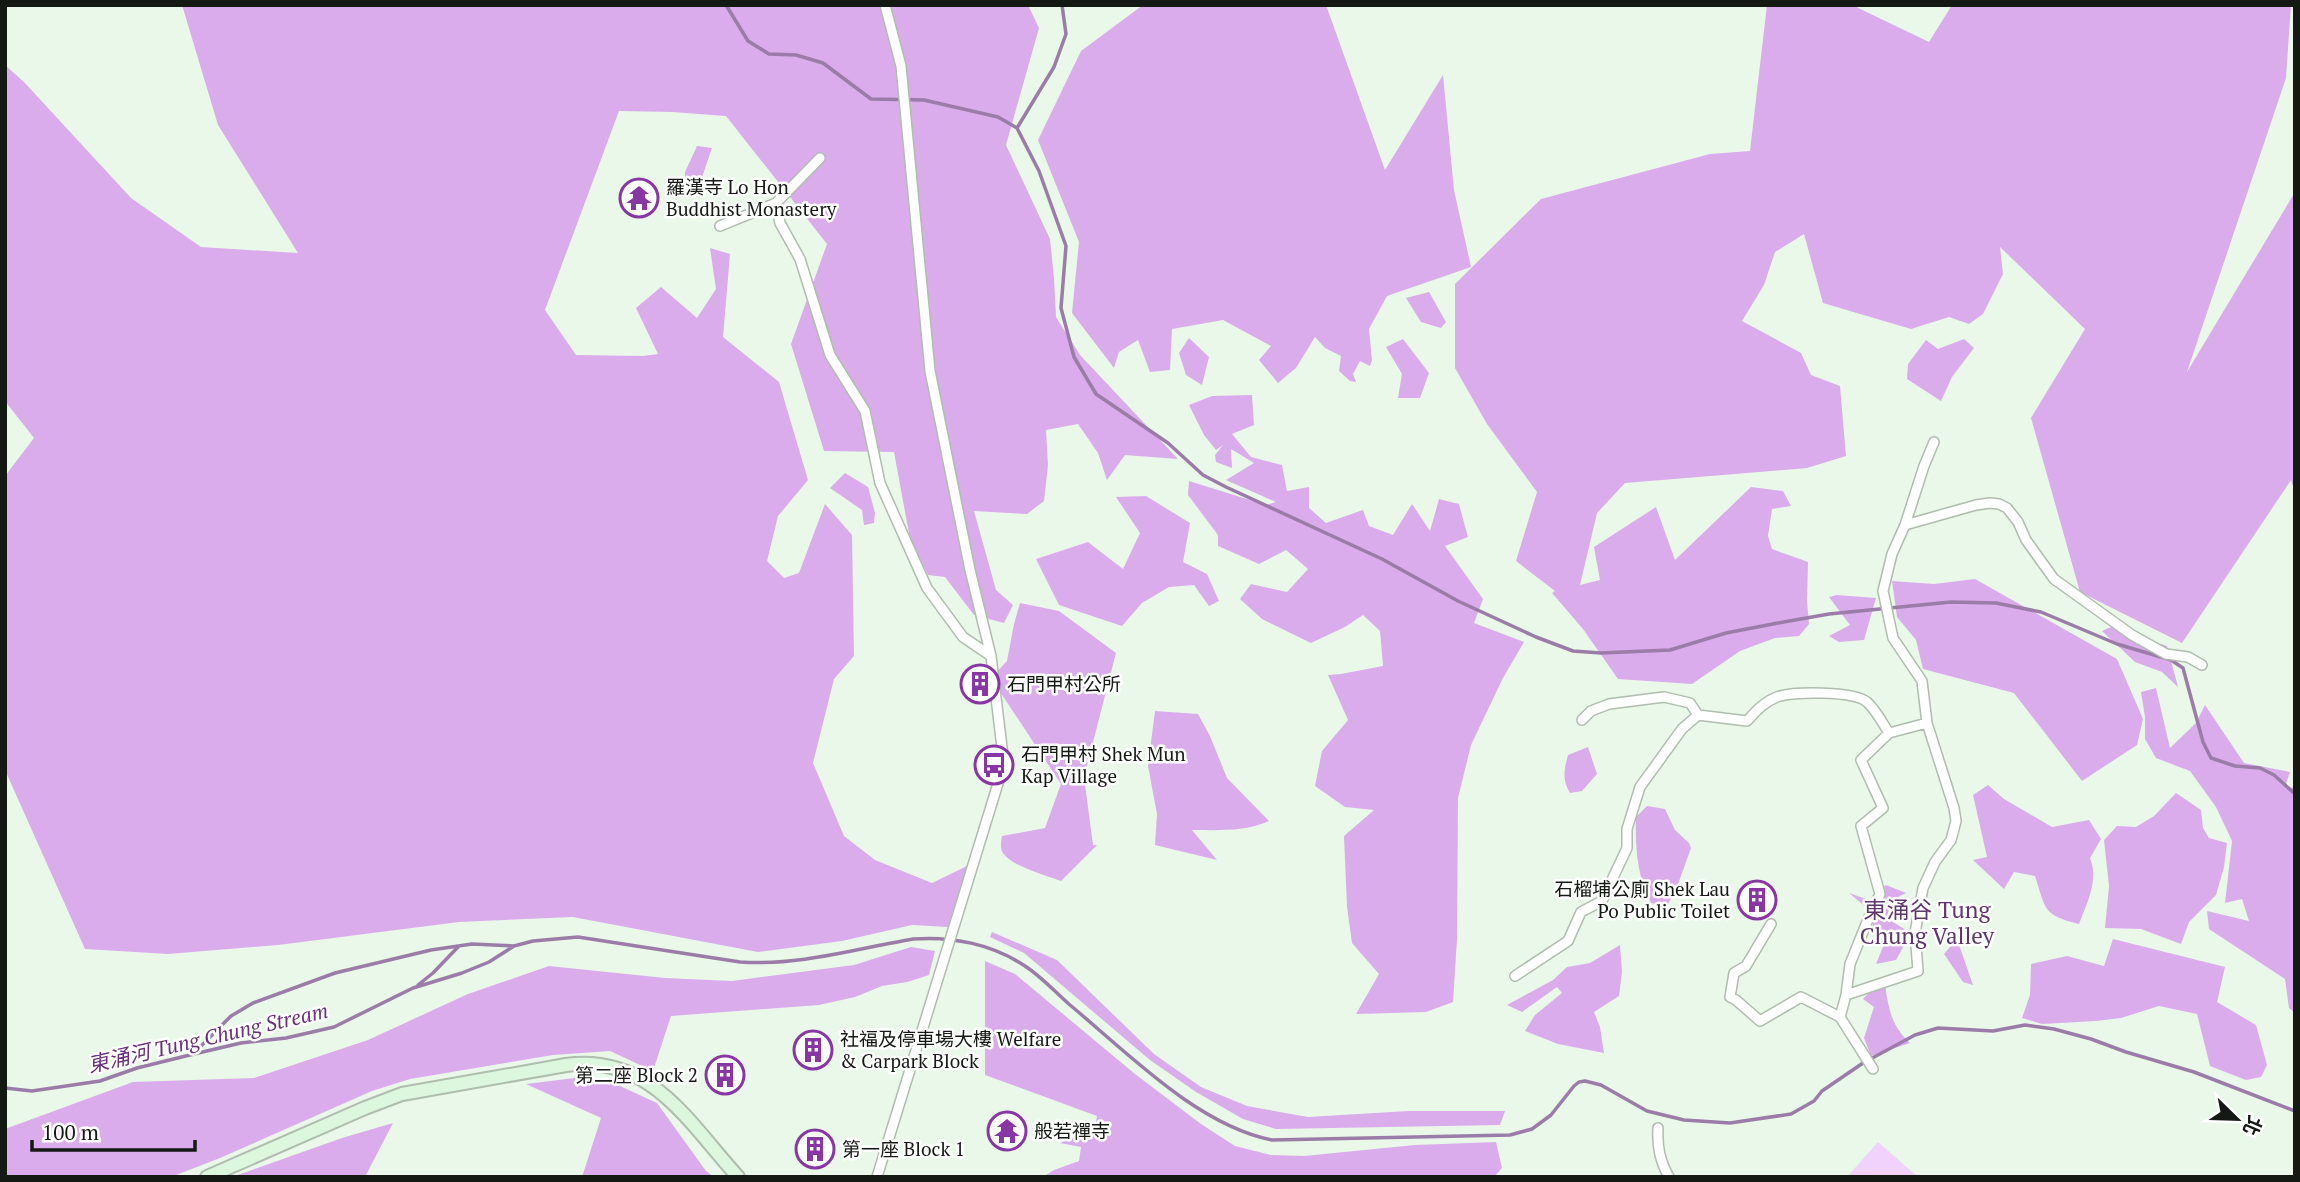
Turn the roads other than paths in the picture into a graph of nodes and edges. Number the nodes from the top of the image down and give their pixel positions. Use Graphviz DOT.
graph roads {
  1 [pos="885,5"];
  2 [pos="820,158"];
  3 [pos="776,203"];
  4 [pos="720,226"];
  5 [pos="1934,442"];
  6 [pos="1905,525"];
  7 [pos="991,656"];
  8 [pos="2202,664"];
  9 [pos="1698,715"];
  10 [pos="1582,720"];
  11 [pos="1927,723"];
  12 [pos="1889,733"];
  13 [pos="1771,924"];
  14 [pos="1514,976"];
  15 [pos="1846,995"];
  16 [pos="1840,1017"];
  17 [pos="1871,1067"];
  18 [pos="1658,1128"];
  19 [pos="207,1177"];
  20 [pos="738,1177"];
  21 [pos="877,1177"];
  22 [pos="1669,1177"];
  1 -- 7 [label="street"];
  2 -- 3 [label="street"];
  3 -- 4 [label="street"];
  3 -- 7 [label="street"];
  5 -- 6 [label="street"];
  6 -- 8 [label="street"];
  6 -- 11 [label="street"];
  7 -- 21 [label="street"];
  9 -- 10 [label="street"];
  9 -- 12 [label="street"];
  9 -- 14 [label="street"];
  11 -- 12 [label="street"];
  11 -- 15 [label="street"];
  12 -- 15 [label="street"];
  13 -- 16 [label="street"];
  15 -- 16 [label="street"];
  16 -- 17 [label="street"];
  18 -- 22 [label="street"];
  19 -- 20 [label="main road"];
}
